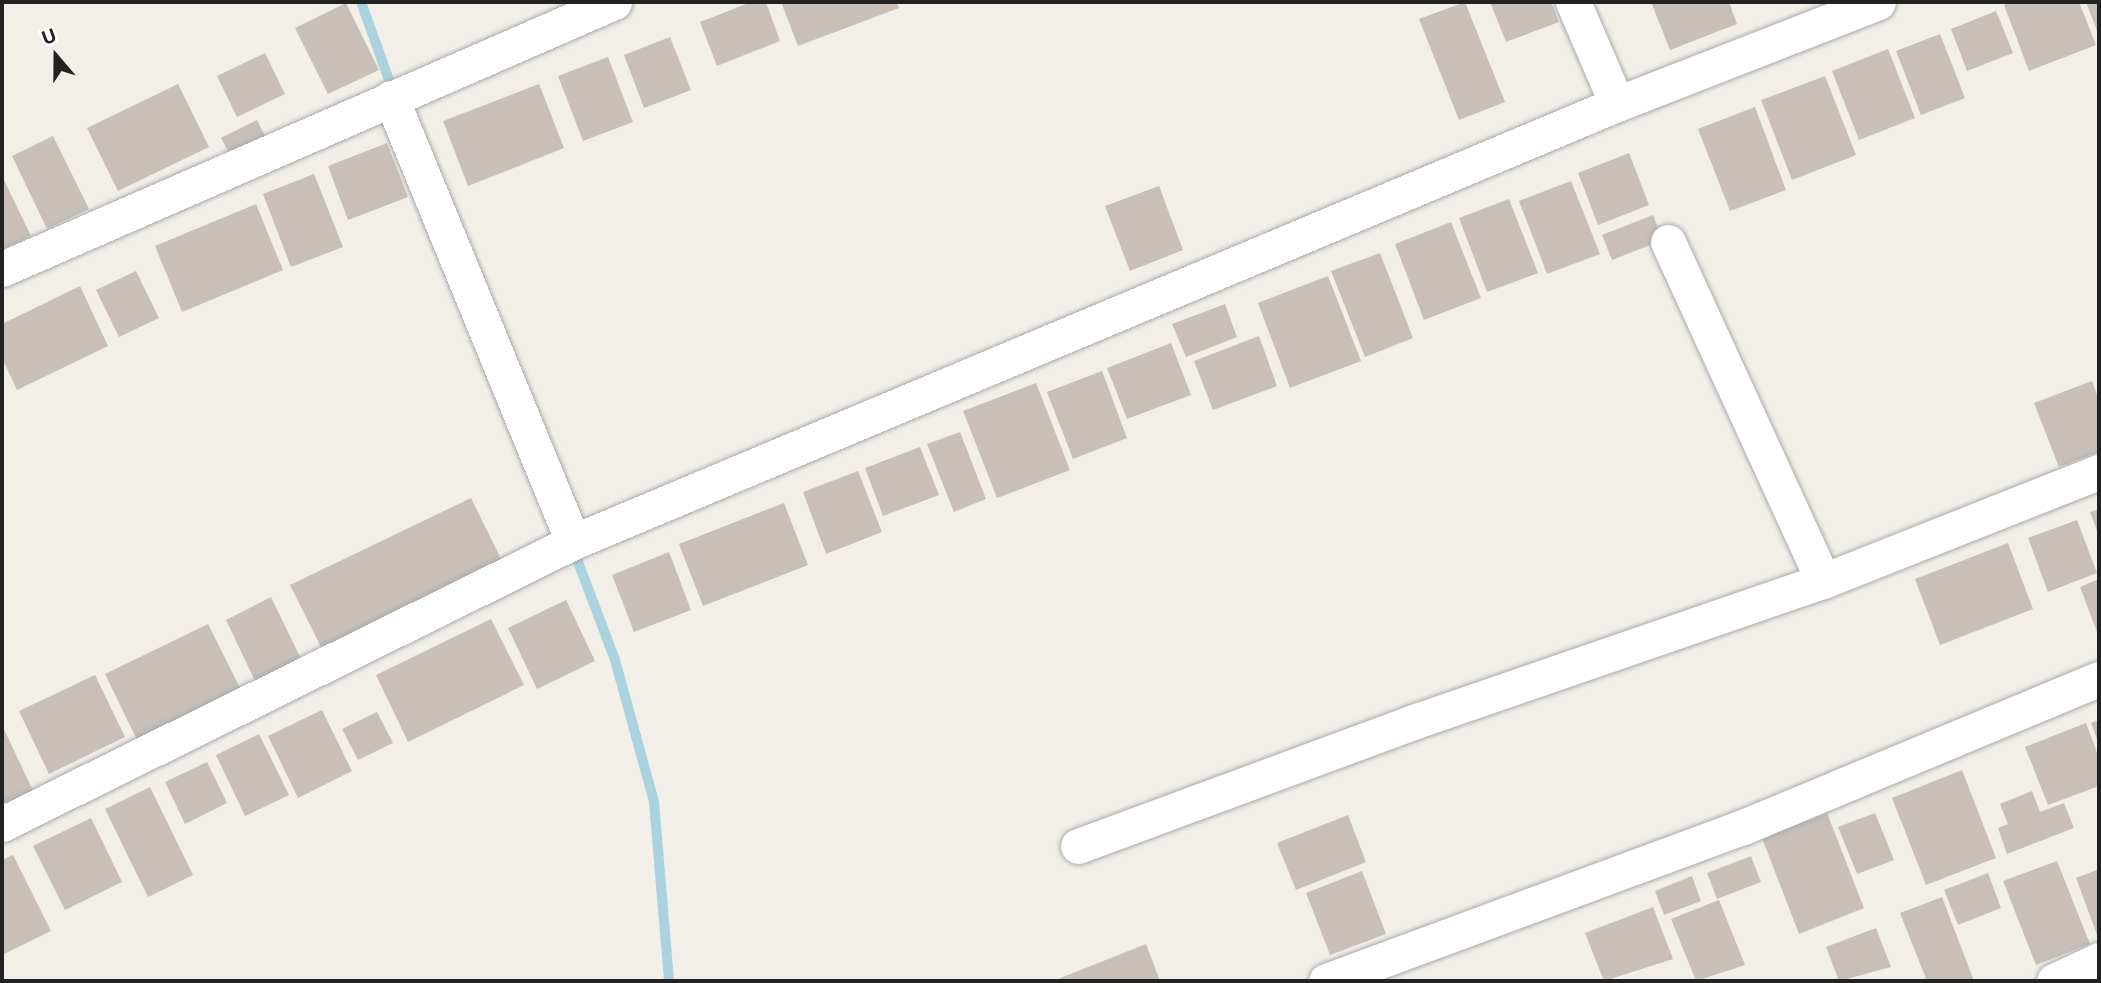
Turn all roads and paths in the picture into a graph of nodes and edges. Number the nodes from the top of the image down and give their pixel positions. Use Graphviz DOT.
graph roads {
  1 [pos="614,2"];
  2 [pos="1573,2"];
  3 [pos="1878,2"];
  4 [pos="391,98"];
  5 [pos="1617,104"];
  6 [pos="1668,242"];
  7 [pos="2,268"];
  8 [pos="2099,472"];
  9 [pos="573,542"];
  10 [pos="1823,581"];
  11 [pos="2099,679"];
  12 [pos="2,824"];
  13 [pos="1078,846"];
  14 [pos="2099,960"];
  15 [pos="1326,981"];
  16 [pos="2054,981"];
  1 -- 4 [label="street"];
  2 -- 5 [label="street"];
  3 -- 5 [label="street"];
  4 -- 7 [label="street"];
  4 -- 9 [label="street"];
  5 -- 9 [label="street"];
  6 -- 10 [label="street"];
  8 -- 10 [label="street"];
  9 -- 12 [label="street"];
  10 -- 13 [label="street"];
  11 -- 15 [label="street"];
  14 -- 16 [label="street"];
}
